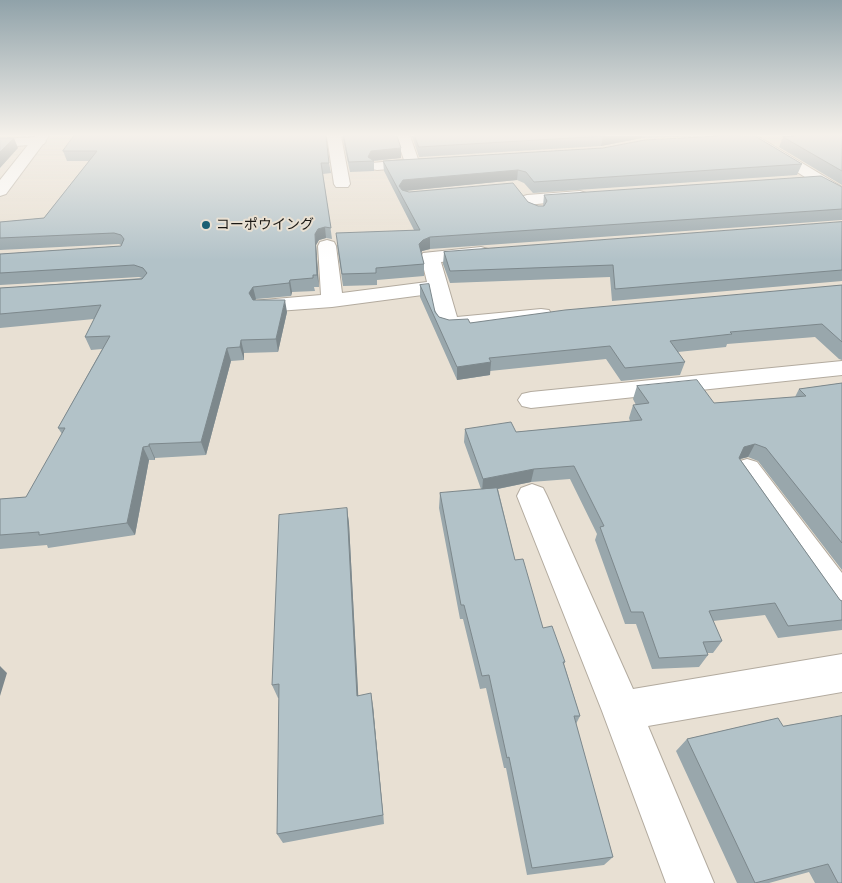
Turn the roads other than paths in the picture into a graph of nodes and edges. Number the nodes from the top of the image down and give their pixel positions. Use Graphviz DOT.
graph roads {
  1 [pos="11,177"];
  2 [pos="341,177"];
  3 [pos="818,177"];
  4 [pos="790,182"];
  5 [pos="342,184"];
  6 [pos="830,184"];
  7 [pos="517,187"];
  8 [pos="0,191"];
  9 [pos="842,194"];
  10 [pos="595,195"];
  11 [pos="327,246"];
  12 [pos="499,251"];
  13 [pos="438,287"];
  14 [pos="332,301"];
  15 [pos="264,306"];
  16 [pos="556,314"];
  17 [pos="842,368"];
  18 [pos="531,400"];
  19 [pos="747,470"];
  20 [pos="532,496"];
  21 [pos="842,600"];
  22 [pos="842,673"];
  23 [pos="622,711"];
  24 [pos="690,883"];
  1 -- 8 [label="street"];
  2 -- 5 [label="street"];
  3 -- 6 [label="street"];
  4 -- 6 [label="street"];
  6 -- 9 [label="street"];
  7 -- 10 [label="street"];
  11 -- 14 [label="street"];
  12 -- 13 [label="street"];
  13 -- 14 [label="street"];
  13 -- 16 [label="street"];
  14 -- 15 [label="street"];
  17 -- 18 [label="street"];
  19 -- 21 [label="street"];
  20 -- 23 [label="street"];
  22 -- 23 [label="street"];
  23 -- 24 [label="street"];
}
